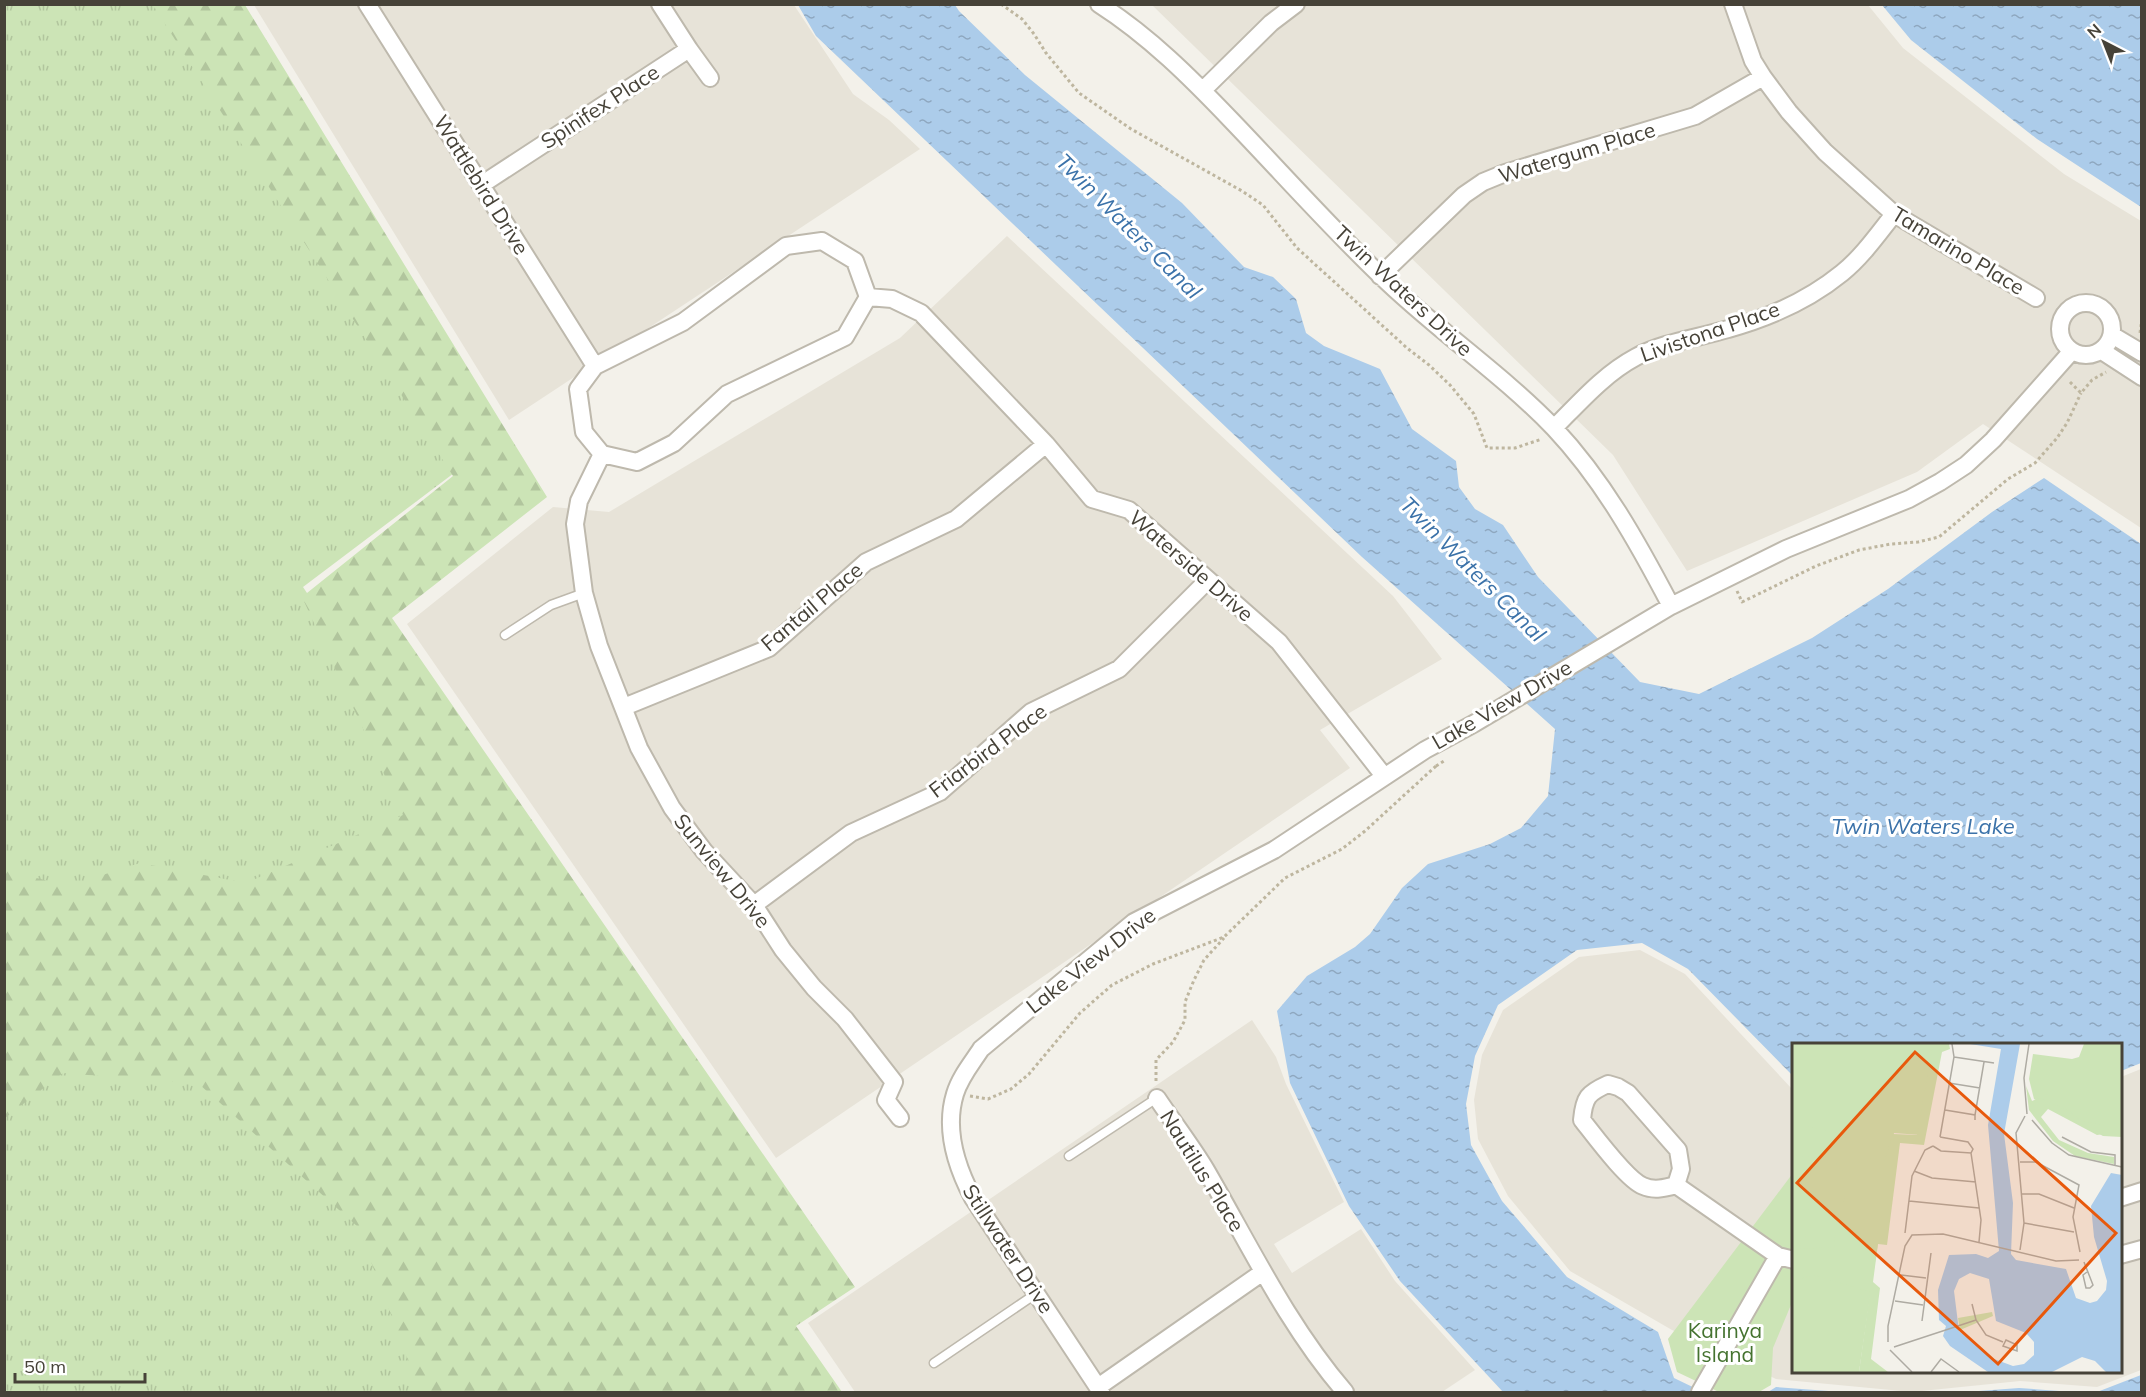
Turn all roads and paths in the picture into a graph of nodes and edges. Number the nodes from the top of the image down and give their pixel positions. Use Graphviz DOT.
graph roads {
  1 [pos="367,4"];
  2 [pos="660,4"];
  3 [pos="1001,4"];
  4 [pos="1099,4"];
  5 [pos="1296,4"];
  6 [pos="1733,4"];
  7 [pos="689,49"];
  8 [pos="1763,77"];
  9 [pos="710,78"];
  10 [pos="1203,90"];
  11 [pos="481,185"];
  12 [pos="1894,214"];
  13 [pos="1380,276"];
  14 [pos="868,297"];
  15 [pos="2036,298"];
  16 [pos="2142,318"];
  17 [pos="2112,335"];
  18 [pos="2140,347"];
  19 [pos="2102,351"];
  20 [pos="2072,352"];
  21 [pos="595,366"];
  22 [pos="2108,371"];
  23 [pos="2142,377"];
  24 [pos="2070,382"];
  25 [pos="2081,393"];
  26 [pos="1554,429"];
  27 [pos="1046,444"];
  28 [pos="602,454"];
  29 [pos="1208,580"];
  30 [pos="1736,591"];
  31 [pos="585,592"];
  32 [pos="1671,606"];
  33 [pos="505,635"];
  34 [pos="624,707"];
  35 [pos="1425,750"];
  36 [pos="1384,776"];
  37 [pos="754,905"];
  38 [pos="1224,937"];
  39 [pos="955,1094"];
  40 [pos="1156,1098"];
  41 [pos="900,1118"];
  42 [pos="1069,1156"];
  43 [pos="1676,1185"];
  44 [pos="2142,1191"];
  45 [pos="2122,1198"];
  46 [pos="2142,1249"];
  47 [pos="2122,1256"];
  48 [pos="1786,1258"];
  49 [pos="1263,1272"];
  50 [pos="1037,1293"];
  51 [pos="933,1363"];
  52 [pos="1099,1390"];
  53 [pos="1701,1390"];
  54 [pos="1345,1392"];
  1 -- 11 [label="street, Wattlebird Drive"];
  2 -- 7 [label="street"];
  3 -- 26 [label="path"];
  4 -- 10 [label="street, Twin Waters Drive"];
  5 -- 10 [label="street"];
  6 -- 8 [label="street, Tamarino Place"];
  7 -- 9 [label="street"];
  7 -- 11 [label="street, Spinifex Place"];
  8 -- 12 [label="street, Tamarino Place"];
  8 -- 13 [label="street, Watergum Place"];
  10 -- 13 [label="street, Twin Waters Drive"];
  11 -- 21 [label="street, Wattlebird Drive"];
  12 -- 15 [label="street, Tamarino Place"];
  12 -- 26 [label="street, Livistona Place"];
  13 -- 26 [label="street, Twin Waters Drive"];
  14 -- 21 [label="street"];
  14 -- 27 [label="street, Waterside Drive"];
  14 -- 28 [label="street"];
  16 -- 18 [label="path"];
  17 -- 18 [label="street"];
  17 -- 19 [label="street"];
  17 -- 20 [label="street"];
  19 -- 20 [label="street"];
  19 -- 23 [label="street"];
  20 -- 32 [label="street, Lake View Drive"];
  21 -- 28 [label="street"];
  22 -- 25 [label="path"];
  24 -- 25 [label="path"];
  25 -- 30 [label="path"];
  26 -- 32 [label="street, Twin Waters Drive"];
  27 -- 29 [label="street, Waterside Drive"];
  27 -- 34 [label="street, Fantail Place"];
  28 -- 31 [label="street, Sunview Drive"];
  29 -- 36 [label="street, Waterside Drive"];
  29 -- 37 [label="street, Friarbird Place"];
  31 -- 33 [label="lane"];
  31 -- 34 [label="street, Sunview Drive"];
  32 -- 35 [label="street, Lake View Drive"];
  34 -- 37 [label="street, Sunview Drive"];
  35 -- 36 [label="street, Lake View Drive"];
  35 -- 38 [label="path"];
  36 -- 39 [label="street, Lake View Drive"];
  37 -- 41 [label="street, Sunview Drive"];
  38 -- 39 [label="path"];
  38 -- 40 [label="path"];
  39 -- 50 [label="street, Stillwater Drive"];
  40 -- 42 [label="lane, Nautilus Place"];
  40 -- 49 [label="street, Nautilus Place"];
  43 -- 43 [label="street"];
  43 -- 48 [label="street"];
  44 -- 45 [label="street"];
  46 -- 47 [label="street"];
  48 -- 53 [label="street"];
  49 -- 52 [label="street"];
  49 -- 54 [label="street, Nautilus Place"];
  50 -- 51 [label="lane"];
  50 -- 52 [label="street, Stillwater Drive"];
}
